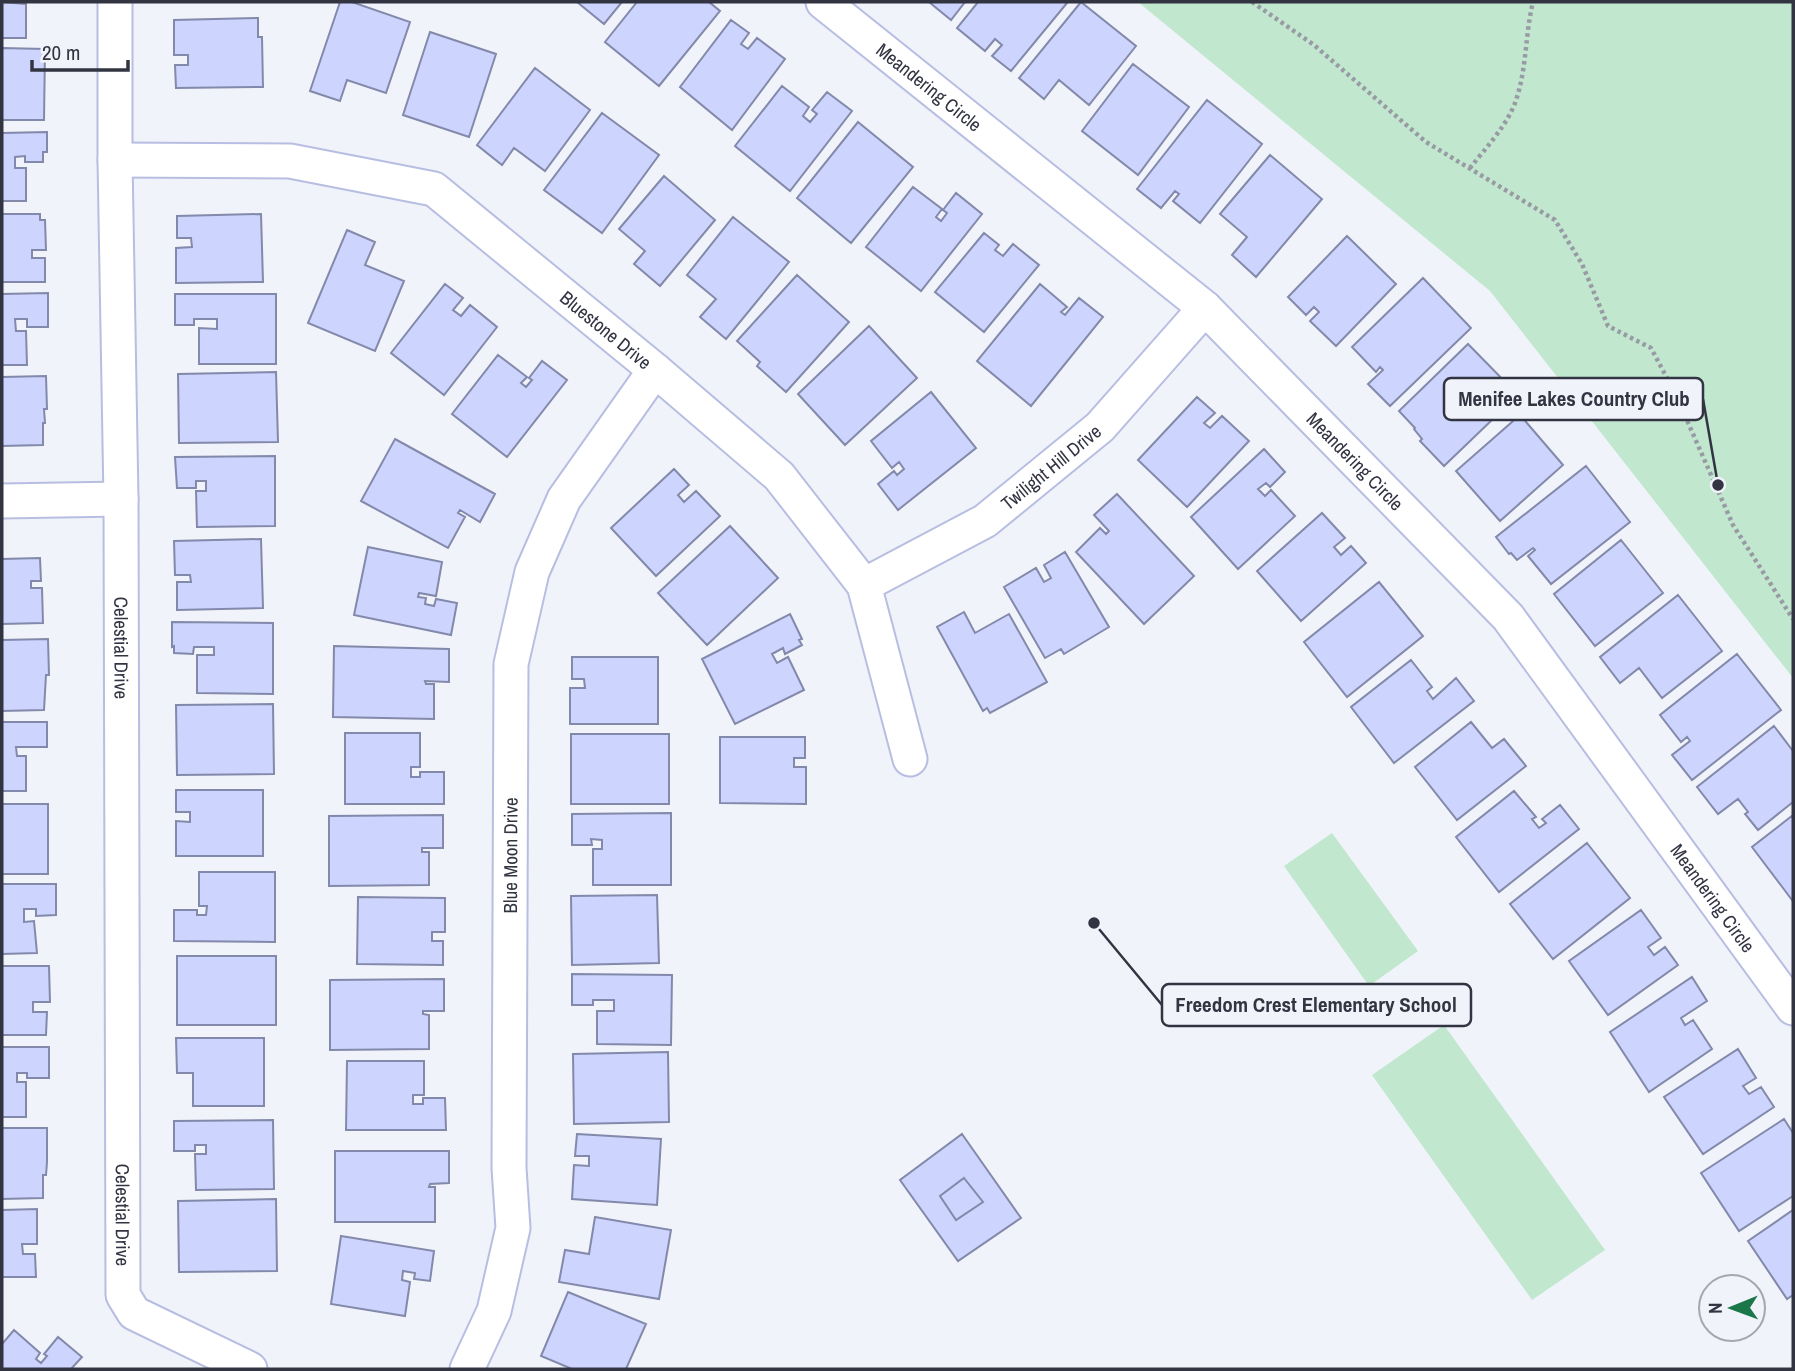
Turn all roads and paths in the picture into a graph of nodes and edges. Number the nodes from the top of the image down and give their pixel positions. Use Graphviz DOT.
graph roads {
  1 [pos="115,2"];
  2 [pos="823,2"];
  3 [pos="1252,2"];
  4 [pos="1533,2"];
  5 [pos="115,160"];
  6 [pos="1470,169"];
  7 [pos="1205,308"];
  8 [pos="655,370"];
  9 [pos="121,499"];
  10 [pos="2,501"];
  11 [pos="864,585"];
  12 [pos="1793,619"];
  13 [pos="910,760"];
  14 [pos="1793,1009"];
  15 [pos="250,1369"];
  16 [pos="467,1369"];
  1 -- 5 [label="street, Celestial Drive"];
  2 -- 7 [label="street, Meandering Circle"];
  3 -- 6 [label="path"];
  4 -- 6 [label="path"];
  5 -- 8 [label="street, Bluestone Drive"];
  5 -- 9 [label="street, Celestial Drive"];
  6 -- 12 [label="path"];
  7 -- 11 [label="street, Twilight Hill Drive"];
  7 -- 14 [label="street, Meandering Circle"];
  8 -- 11 [label="street, Bluestone Drive"];
  8 -- 16 [label="street, Blue Moon Drive"];
  9 -- 10 [label="street"];
  9 -- 15 [label="street, Celestial Drive"];
  11 -- 13 [label="street, Bluestone Drive"];
}
